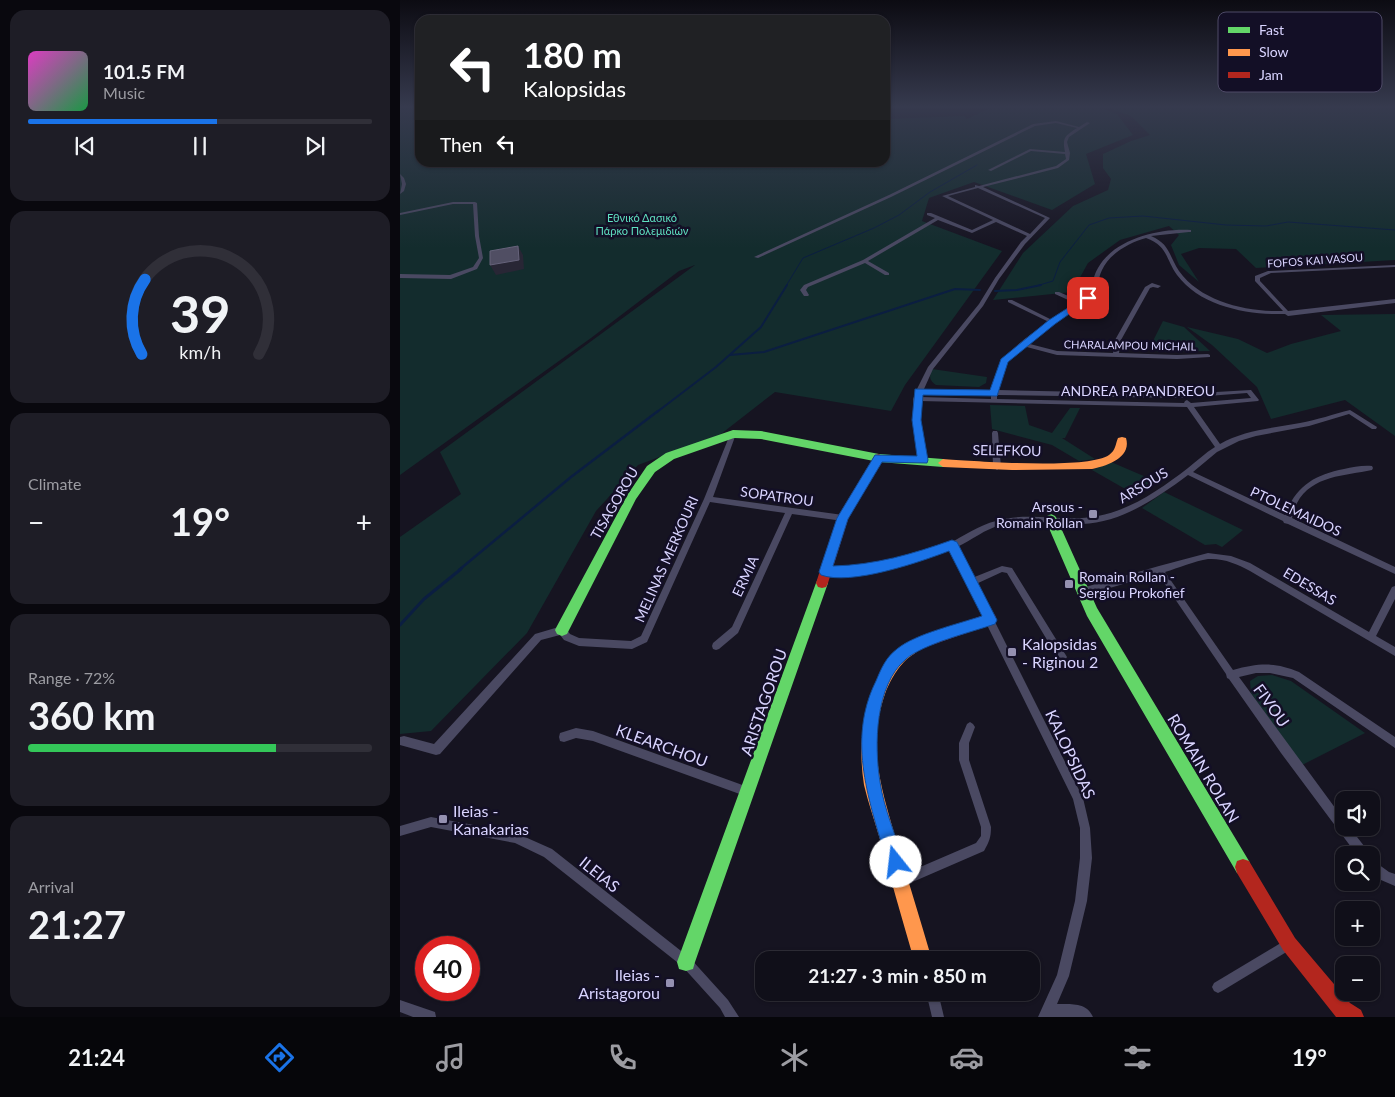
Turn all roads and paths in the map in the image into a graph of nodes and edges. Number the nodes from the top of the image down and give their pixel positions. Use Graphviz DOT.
graph roads {
  1 [pos="976,153"];
  2 [pos="1023,153"];
  3 [pos="1063,153"];
  4 [pos="1068,154"];
  5 [pos="990,170"];
  6 [pos="400,176"];
  7 [pos="976,186"];
  8 [pos="400,193"];
  9 [pos="400,205"];
  10 [pos="402,213"];
  11 [pos="929,214"];
  12 [pos="938,218"];
  13 [pos="996,220"];
  14 [pos="1189,231"];
  15 [pos="1031,236"];
  16 [pos="1146,236"];
  17 [pos="756,257"];
  18 [pos="865,261"];
  19 [pos="1395,266"];
  20 [pos="887,274"];
  21 [pos="400,276"];
  22 [pos="1158,286"];
  23 [pos="1057,293"];
  24 [pos="806,295"];
  25 [pos="1010,301"];
  26 [pos="1395,302"];
  27 [pos="1080,303"];
  28 [pos="1288,314"];
  29 [pos="1052,322"];
  30 [pos="1022,344"];
  31 [pos="1116,354"];
  32 [pos="1208,356"];
  33 [pos="917,395"];
  34 [pos="1181,396"];
  35 [pos="994,397"];
  36 [pos="1189,405"];
  37 [pos="1374,427"];
  38 [pos="995,433"];
  39 [pos="733,434"];
  40 [pos="1122,441"];
  41 [pos="1219,448"];
  42 [pos="879,458"];
  43 [pos="923,460"];
  44 [pos="997,467"];
  45 [pos="1369,468"];
  46 [pos="1187,472"];
  47 [pos="708,499"];
  48 [pos="790,510"];
  49 [pos="842,518"];
  50 [pos="1051,519"];
  51 [pos="1287,521"];
  52 [pos="952,545"];
  53 [pos="1160,570"];
  54 [pos="1395,571"];
  55 [pos="826,572"];
  56 [pos="971,582"];
  57 [pos="1395,590"];
  58 [pos="1082,592"];
  59 [pos="990,620"];
  60 [pos="562,630"];
  61 [pos="1371,638"];
  62 [pos="716,646"];
  63 [pos="1395,652"];
  64 [pos="1062,657"];
  65 [pos="1230,675"];
  66 [pos="970,727"];
  67 [pos="564,737"];
  68 [pos="404,741"];
  69 [pos="1395,743"];
  70 [pos="748,792"];
  71 [pos="400,831"];
  72 [pos="1357,846"];
  73 [pos="1380,872"];
  74 [pos="1395,880"];
  75 [pos="901,882"];
  76 [pos="1288,944"];
  77 [pos="920,951"];
  78 [pos="686,962"];
  79 [pos="1218,987"];
  80 [pos="934,1001"];
  81 [pos="400,1006"];
  82 [pos="1045,1014"];
  83 [pos="430,1017"];
  84 [pos="732,1017"];
  85 [pos="938,1017"];
  86 [pos="1087,1017"];
  87 [pos="1354,1017"];
  1 -- 17 [label="street"];
  2 -- 5 [label="street"];
  3 -- 4 [label="street"];
  4 -- 7 [label="street"];
  6 -- 8 [label="street"];
  7 -- 13 [label="street"];
  7 -- 15 [label="street"];
  9 -- 10 [label="street"];
  10 -- 21 [label="street"];
  11 -- 12 [label="street"];
  12 -- 13 [label="street"];
  12 -- 18 [label="street"];
  13 -- 15 [label="street"];
  14 -- 16 [label="street"];
  15 -- 33 [label="street"];
  16 -- 27 [label="street"];
  16 -- 28 [label="street"];
  18 -- 20 [label="street"];
  18 -- 24 [label="street"];
  19 -- 28 [label="street, FOFOS KAI VASOU"];
  22 -- 31 [label="street"];
  23 -- 27 [label="street"];
  25 -- 29 [label="street"];
  26 -- 28 [label="street"];
  27 -- 29 [label="street"];
  29 -- 30 [label="street"];
  30 -- 31 [label="street, CHARALAMPOU MICHAIL"];
  30 -- 35 [label="street"];
  31 -- 32 [label="street, CHARALAMPOU MICHAIL"];
  33 -- 35 [label="street, ANDREA PAPANDREOU"];
  33 -- 43 [label="street"];
  34 -- 35 [label="street, ANDREA PAPANDREOU"];
  34 -- 36 [label="street"];
  34 -- 36 [label="street, ANDREA PAPANDREOU"];
  35 -- 36 [label="street, ANDREA PAPANDREOU"];
  36 -- 41 [label="street"];
  37 -- 41 [label="street, ARSOUS"];
  38 -- 44 [label="street"];
  39 -- 42 [label="street, TISAGOROU"];
  39 -- 47 [label="street, MELINAS MERKOURI"];
  39 -- 60 [label="street, TISAGOROU"];
  40 -- 44 [label="street, SELEFKOU"];
  41 -- 46 [label="street, ARSOUS"];
  42 -- 43 [label="street, SELEFKOU"];
  42 -- 49 [label="street, ARISTAGOROU"];
  43 -- 44 [label="street, SELEFKOU"];
  45 -- 51 [label="street"];
  46 -- 50 [label="street, ARSOUS"];
  46 -- 51 [label="street, PTOLEMAIDOS"];
  47 -- 48 [label="street, SOPATROU"];
  47 -- 60 [label="street, MELINAS MERKOURI"];
  48 -- 49 [label="street, SOPATROU"];
  48 -- 62 [label="street, ERMIA"];
  49 -- 55 [label="street, ARISTAGOROU"];
  50 -- 52 [label="street, ARSOUS"];
  50 -- 58 [label="street, ROMAIN ROLAN"];
  51 -- 54 [label="street, PTOLEMAIDOS"];
  52 -- 55 [label="street, ARSOUS"];
  52 -- 56 [label="street, KALOPSIDAS"];
  53 -- 58 [label="street"];
  53 -- 61 [label="street, EDESSAS"];
  53 -- 65 [label="street, FIVOU"];
  55 -- 70 [label="street, ARISTAGOROU"];
  56 -- 59 [label="street, KALOPSIDAS"];
  56 -- 64 [label="street"];
  57 -- 61 [label="street"];
  58 -- 76 [label="street, ROMAIN ROLAN"];
  59 -- 75 [label="street"];
  59 -- 82 [label="street, KALOPSIDAS"];
  60 -- 68 [label="street"];
  61 -- 63 [label="street, EDESSAS"];
  65 -- 69 [label="street"];
  65 -- 72 [label="street, FIVOU"];
  66 -- 75 [label="street"];
  67 -- 70 [label="street, KLEARCHOU"];
  70 -- 78 [label="street, ARISTAGOROU"];
  71 -- 78 [label="street, ILEIAS"];
  73 -- 74 [label="street"];
  75 -- 77 [label="street"];
  76 -- 79 [label="street"];
  76 -- 87 [label="street, ROMAIN ROLAN"];
  78 -- 84 [label="street, ILEIAS"];
  80 -- 85 [label="street"];
  81 -- 83 [label="street"];
  82 -- 86 [label="street"];
}
